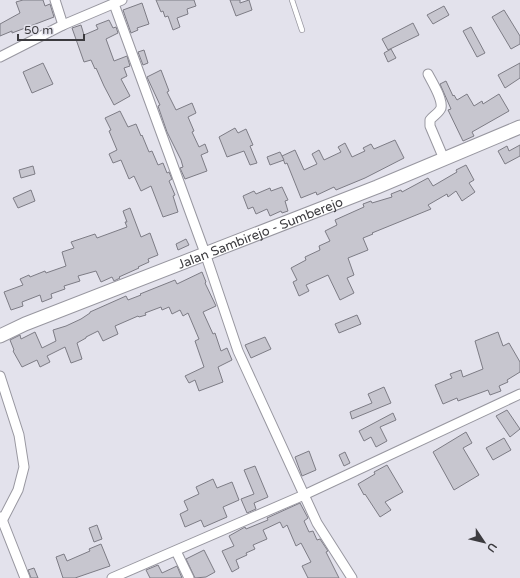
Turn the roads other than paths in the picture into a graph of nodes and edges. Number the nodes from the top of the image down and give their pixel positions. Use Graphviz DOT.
graph roads {
  1 [pos="55,0"];
  2 [pos="292,0"];
  3 [pos="118,2"];
  4 [pos="63,25"];
  5 [pos="302,30"];
  6 [pos="0,57"];
  7 [pos="428,74"];
  8 [pos="520,127"];
  9 [pos="444,159"];
  10 [pos="205,254"];
  11 [pos="0,336"];
  12 [pos="0,376"];
  13 [pos="520,394"];
  14 [pos="304,495"];
  15 [pos="1,518"];
  16 [pos="176,551"];
  17 [pos="25,578"];
  18 [pos="112,578"];
  19 [pos="189,578"];
  20 [pos="352,578"];
  1 -- 4 [label="street"];
  2 -- 5 [label="lane"];
  3 -- 4 [label="street"];
  3 -- 10 [label="street"];
  4 -- 6 [label="street"];
  7 -- 9 [label="street"];
  8 -- 9 [label="main road, Jalan Sambirejo - Sumberejo"];
  9 -- 10 [label="main road, Jalan Sambirejo - Sumberejo"];
  10 -- 11 [label="main road, Jalan Sambirejo - Sumberejo"];
  10 -- 14 [label="street"];
  12 -- 15 [label="street"];
  13 -- 14 [label="street"];
  14 -- 16 [label="street"];
  14 -- 20 [label="street"];
  15 -- 17 [label="street"];
  16 -- 18 [label="street"];
  16 -- 19 [label="street"];
}
